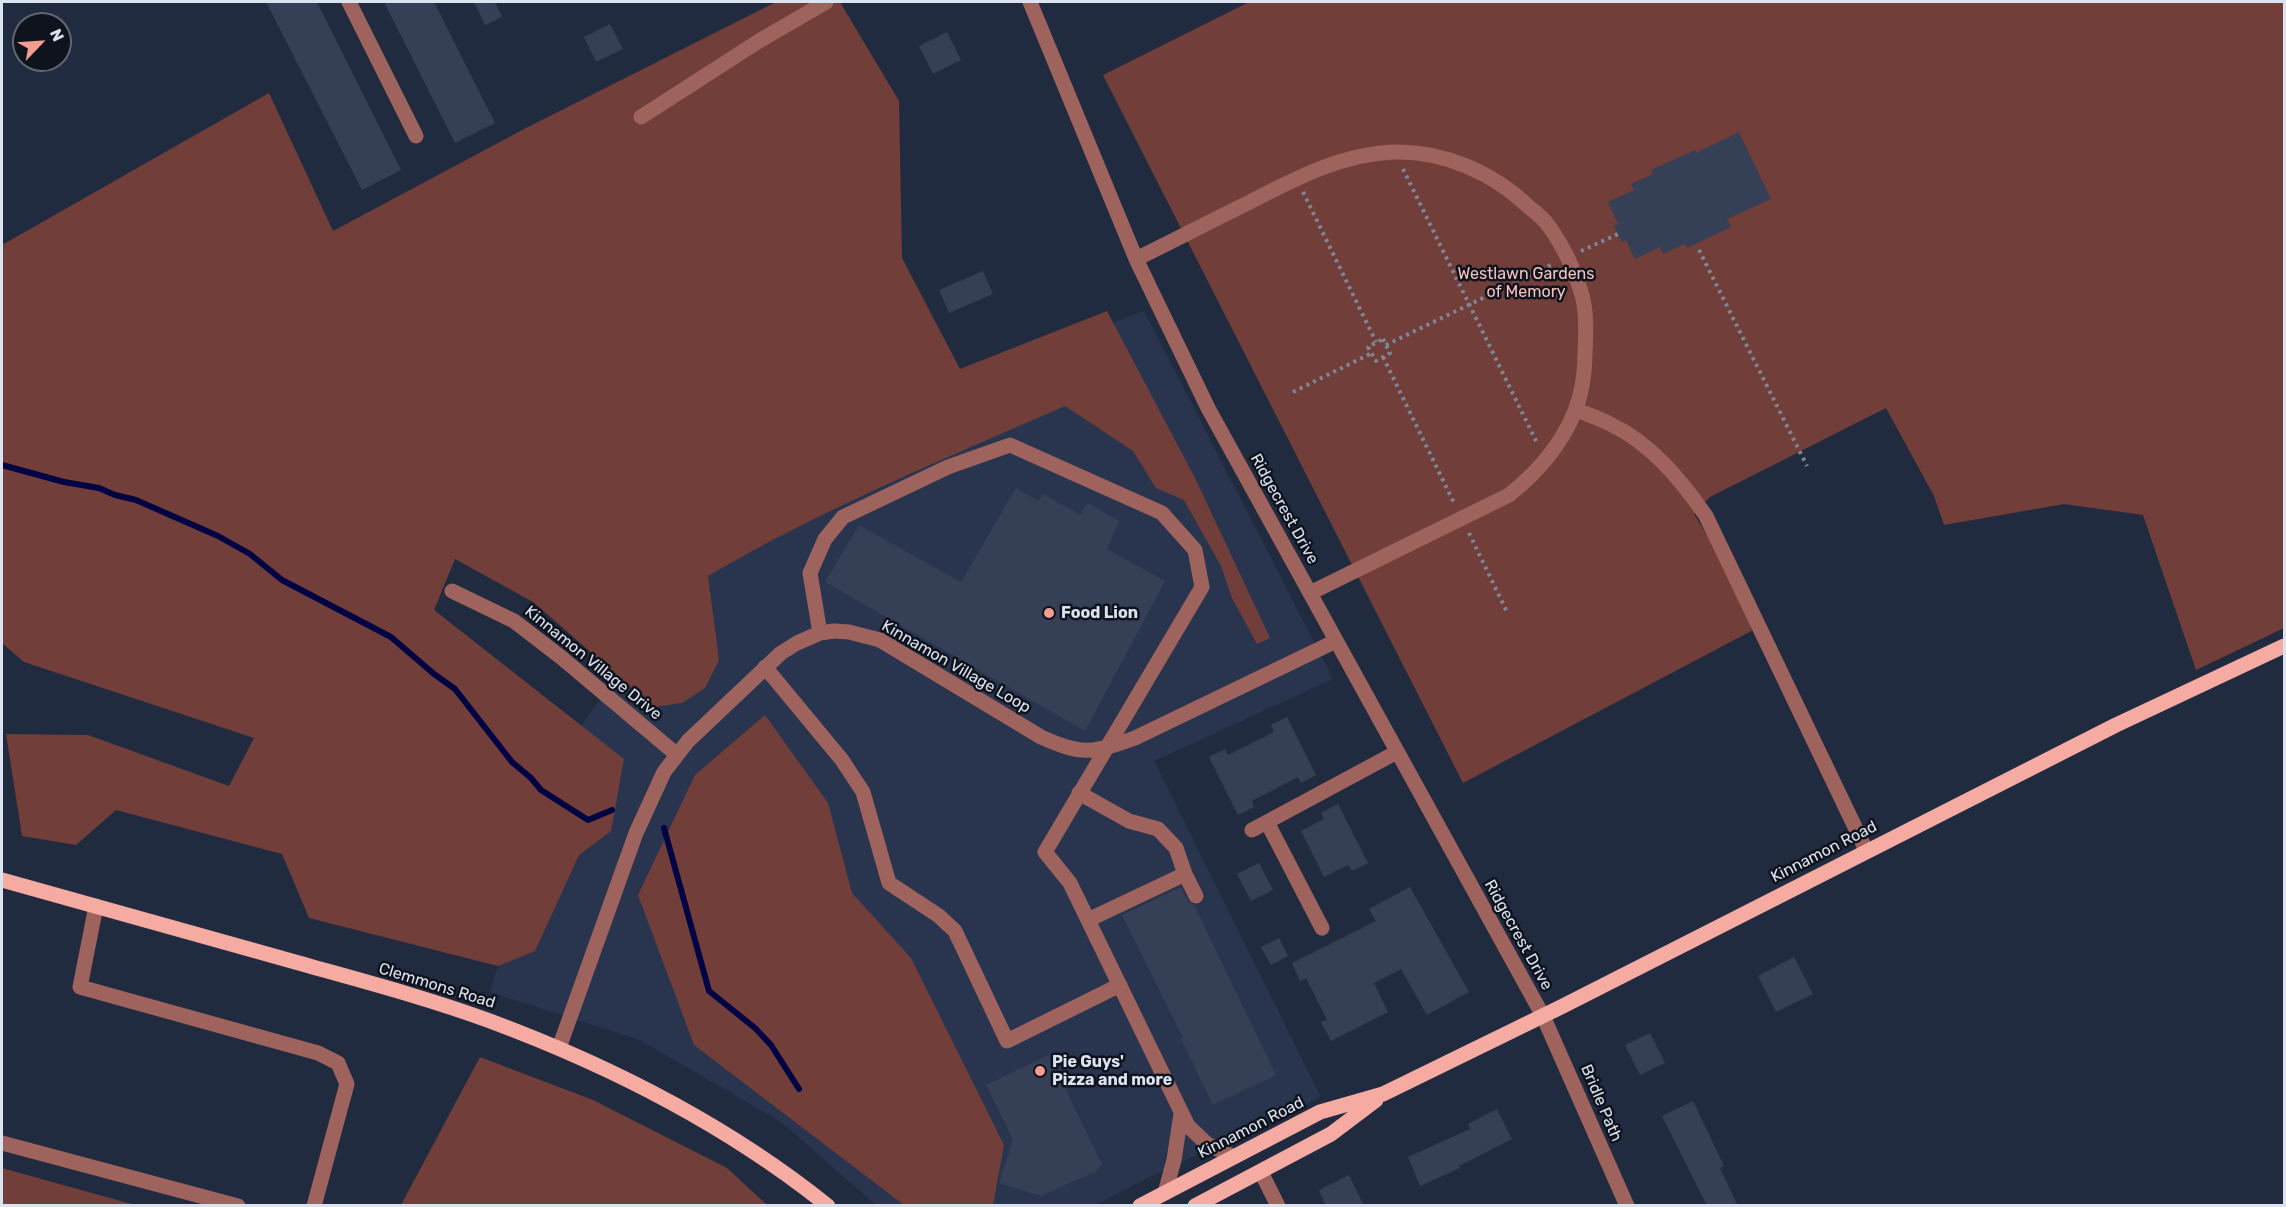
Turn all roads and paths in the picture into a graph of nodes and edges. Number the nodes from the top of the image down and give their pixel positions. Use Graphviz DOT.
graph roads {
  1 [pos="349,2"];
  2 [pos="826,2"];
  3 [pos="1030,2"];
  4 [pos="642,117"];
  5 [pos="416,136"];
  6 [pos="1395,152"];
  7 [pos="1297,178"];
  8 [pos="1618,234"];
  9 [pos="1699,250"];
  10 [pos="1568,257"];
  11 [pos="1136,259"];
  12 [pos="1470,305"];
  13 [pos="1376,342"];
  14 [pos="1386,345"];
  15 [pos="1372,353"];
  16 [pos="1383,357"];
  17 [pos="1293,392"];
  18 [pos="1576,410"];
  19 [pos="1546,461"];
  20 [pos="1807,466"];
  21 [pos="1462,519"];
  22 [pos="452,591"];
  23 [pos="1310,593"];
  24 [pos="1508,614"];
  25 [pos="820,633"];
  26 [pos="1336,641"];
  27 [pos="2284,646"];
  28 [pos="765,667"];
  29 [pos="1109,747"];
  30 [pos="1398,752"];
  31 [pos="676,754"];
  32 [pos="1079,793"];
  33 [pos="1267,822"];
  34 [pos="1252,830"];
  35 [pos="1866,850"];
  36 [pos="1185,874"];
  37 [pos="2,880"];
  38 [pos="1196,896"];
  39 [pos="96,906"];
  40 [pos="1088,920"];
  41 [pos="1322,928"];
  42 [pos="1120,985"];
  43 [pos="1543,1016"];
  44 [pos="559,1048"];
  45 [pos="1383,1094"];
  46 [pos="1181,1114"];
  47 [pos="2,1143"];
  48 [pos="1234,1157"];
  49 [pos="1261,1172"];
  50 [pos="1164,1193"];
  51 [pos="238,1206"];
  52 [pos="314,1206"];
  53 [pos="828,1206"];
  54 [pos="1140,1206"];
  55 [pos="1195,1206"];
  56 [pos="1278,1206"];
  57 [pos="1626,1206"];
  1 -- 5 [label="street"];
  2 -- 4 [label="street"];
  3 -- 11 [label="street, Ridgecrest Drive"];
  6 -- 7 [label="street"];
  6 -- 10 [label="street"];
  6 -- 12 [label="path"];
  7 -- 11 [label="street"];
  7 -- 13 [label="path"];
  8 -- 10 [label="path"];
  9 -- 20 [label="path"];
  10 -- 12 [label="path"];
  10 -- 18 [label="street"];
  11 -- 23 [label="street, Ridgecrest Drive"];
  12 -- 14 [label="path"];
  12 -- 19 [label="path"];
  13 -- 14 [label="path"];
  13 -- 15 [label="path"];
  14 -- 16 [label="path"];
  15 -- 16 [label="path"];
  15 -- 17 [label="path"];
  16 -- 21 [label="path"];
  18 -- 19 [label="street"];
  18 -- 35 [label="street"];
  19 -- 21 [label="street"];
  21 -- 23 [label="street"];
  21 -- 24 [label="path"];
  22 -- 31 [label="street, Kinnamon Village Drive"];
  23 -- 26 [label="street, Ridgecrest Drive"];
  25 -- 28 [label="street, Kinnamon Village Loop"];
  25 -- 29 [label="street, Kinnamon Village Loop"];
  25 -- 29 [label="street"];
  26 -- 29 [label="street, Kinnamon Village Loop"];
  26 -- 30 [label="street, Ridgecrest Drive"];
  27 -- 35 [label="main road, Kinnamon Road"];
  28 -- 31 [label="street, Kinnamon Village Loop"];
  28 -- 42 [label="street"];
  29 -- 32 [label="street"];
  30 -- 33 [label="street"];
  30 -- 43 [label="street, Ridgecrest Drive"];
  31 -- 44 [label="street, Kinnamon Village Loop"];
  32 -- 36 [label="street"];
  32 -- 40 [label="street"];
  33 -- 34 [label="street"];
  33 -- 41 [label="street"];
  35 -- 43 [label="main road, Kinnamon Road"];
  36 -- 38 [label="street"];
  36 -- 40 [label="street"];
  37 -- 39 [label="main road, Clemmons Road"];
  39 -- 44 [label="main road, Clemmons Road"];
  39 -- 52 [label="street"];
  40 -- 42 [label="street"];
  42 -- 46 [label="street"];
  43 -- 45 [label="main road, Kinnamon Road"];
  43 -- 57 [label="street, Bridle Path"];
  44 -- 53 [label="main road, Clemmons Road"];
  45 -- 48 [label="main road, Kinnamon Road"];
  45 -- 49 [label="main road, Kinnamon Road"];
  46 -- 48 [label="street"];
  46 -- 50 [label="street"];
  47 -- 51 [label="street"];
  48 -- 50 [label="main road, Kinnamon Road"];
  49 -- 55 [label="main road, Kinnamon Road"];
  49 -- 56 [label="street"];
  50 -- 54 [label="main road, Kinnamon Road"];
}
